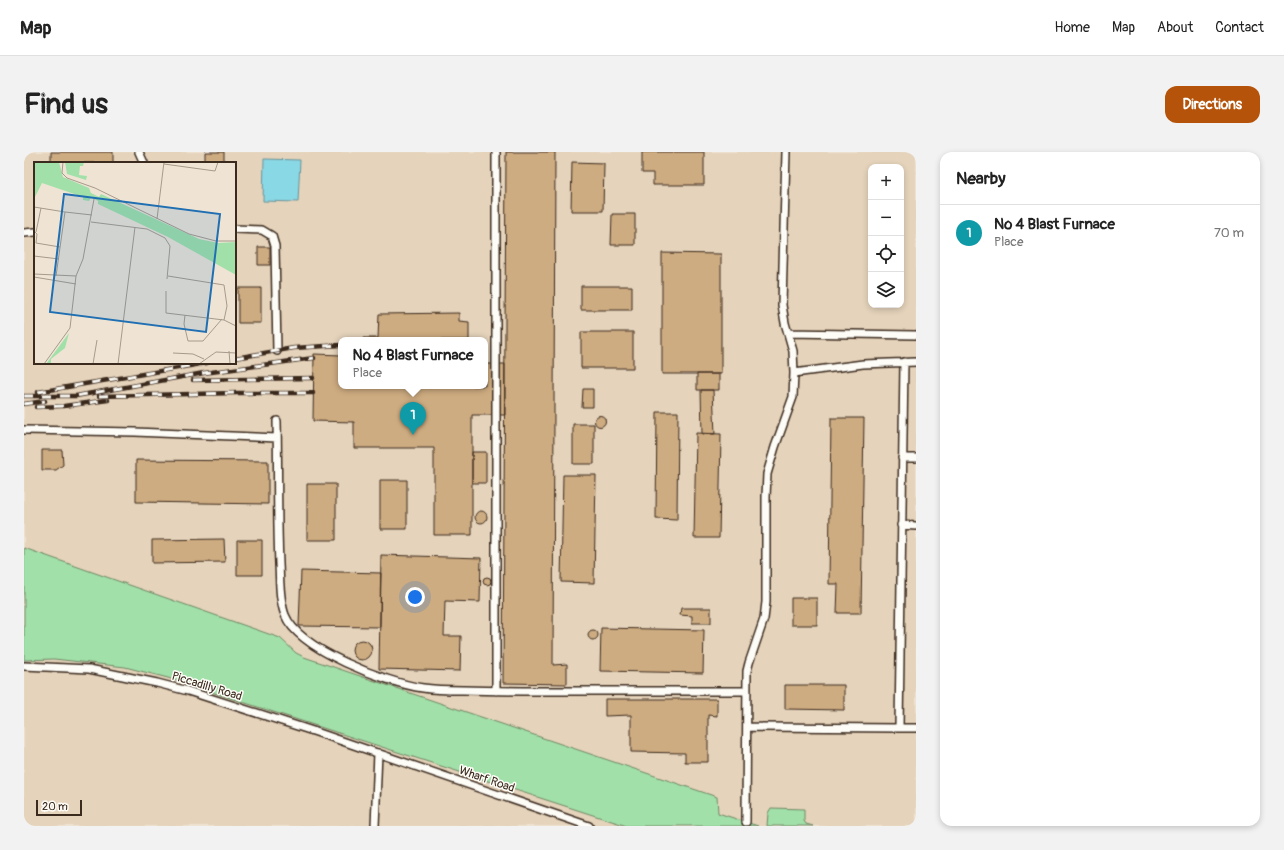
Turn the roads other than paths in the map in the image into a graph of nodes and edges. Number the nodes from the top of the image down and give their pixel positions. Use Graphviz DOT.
graph roads {
  1 [pos="139,152"];
  2 [pos="496,152"];
  3 [pos="786,152"];
  4 [pos="144,162"];
  5 [pos="236,229"];
  6 [pos="34,232"];
  7 [pos="24,233"];
  8 [pos="788,333"];
  9 [pos="916,335"];
  10 [pos="277,351"];
  11 [pos="904,362"];
  12 [pos="916,362"];
  13 [pos="794,373"];
  14 [pos="277,421"];
  15 [pos="24,430"];
  16 [pos="277,438"];
  17 [pos="902,458"];
  18 [pos="916,458"];
  19 [pos="901,525"];
  20 [pos="916,526"];
  21 [pos="24,666"];
  22 [pos="496,691"];
  23 [pos="747,691"];
  24 [pos="747,727"];
  25 [pos="899,728"];
  26 [pos="916,728"];
  27 [pos="378,753"];
  28 [pos="746,822"];
  29 [pos="375,826"];
  30 [pos="589,826"];
  1 -- 4 [label="lane"];
  2 -- 22 [label="lane"];
  3 -- 8 [label="lane"];
  5 -- 10 [label="lane"];
  6 -- 7 [label="lane"];
  8 -- 9 [label="lane"];
  8 -- 13 [label="lane"];
  11 -- 12 [label="lane"];
  11 -- 13 [label="lane"];
  11 -- 17 [label="lane"];
  13 -- 23 [label="lane"];
  14 -- 16 [label="lane"];
  15 -- 16 [label="lane"];
  16 -- 22 [label="lane"];
  17 -- 18 [label="lane"];
  17 -- 19 [label="lane"];
  19 -- 20 [label="lane"];
  19 -- 25 [label="lane"];
  21 -- 27 [label="lane, Piccadilly Road"];
  22 -- 23 [label="lane"];
  23 -- 24 [label="lane"];
  24 -- 25 [label="lane"];
  24 -- 28 [label="lane"];
  25 -- 26 [label="lane"];
  27 -- 29 [label="lane"];
  27 -- 30 [label="lane, Wharf Road"];
}
